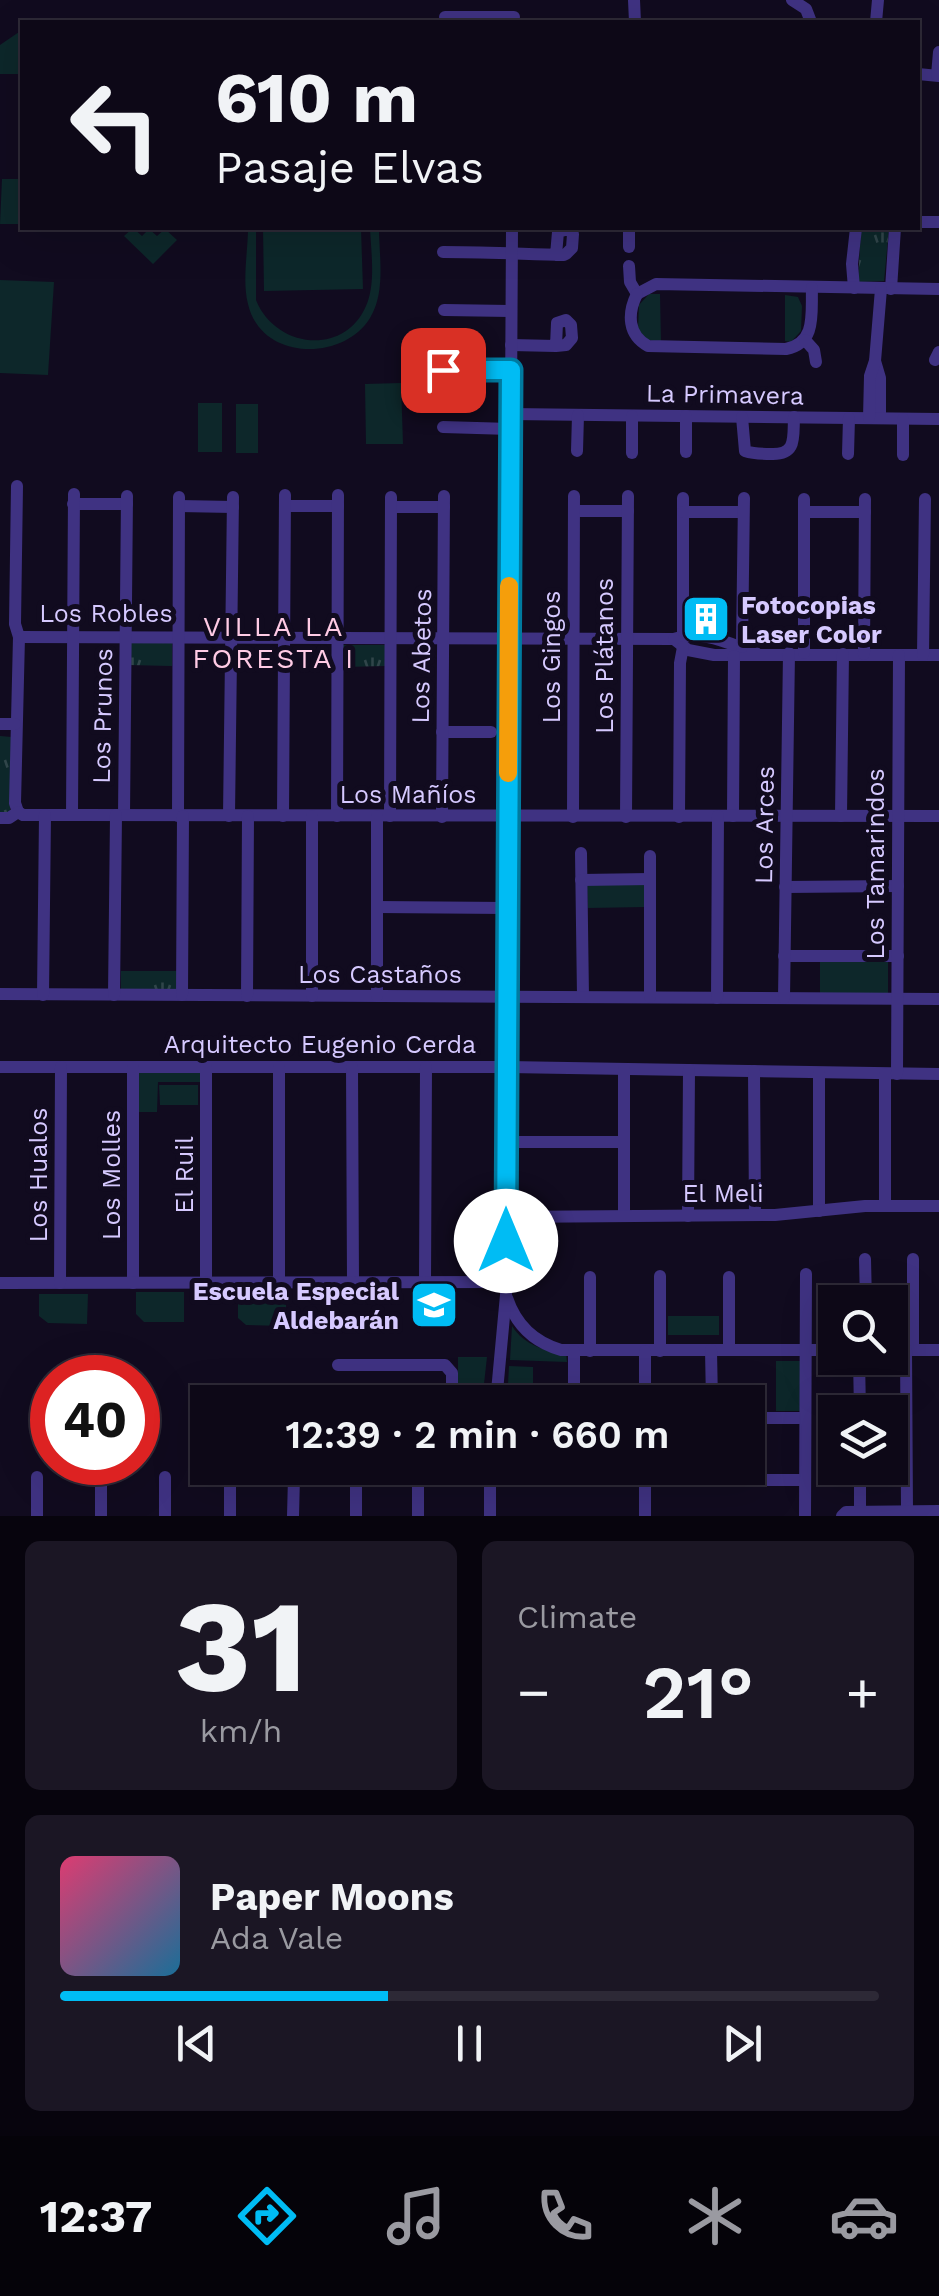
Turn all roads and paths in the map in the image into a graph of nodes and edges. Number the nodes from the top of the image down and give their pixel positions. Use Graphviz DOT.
graph roads {
  1 [pos="514,0"];
  2 [pos="792,0"];
  3 [pos="445,16"];
  4 [pos="514,20"];
  5 [pos="811,20"];
  6 [pos="939,52"];
  7 [pos="938,76"];
  8 [pos="512,230"];
  9 [pos="629,230"];
  10 [pos="856,230"];
  11 [pos="895,230"];
  12 [pos="628,247"];
  13 [pos="443,252"];
  14 [pos="512,254"];
  15 [pos="556,254"];
  16 [pos="629,266"];
  17 [pos="812,288"];
  18 [pos="854,288"];
  19 [pos="881,289"];
  20 [pos="939,289"];
  21 [pos="637,294"];
  22 [pos="444,310"];
  23 [pos="511,310"];
  24 [pos="805,340"];
  25 [pos="511,345"];
  26 [pos="556,346"];
  27 [pos="816,362"];
  28 [pos="443,370"];
  29 [pos="511,370"];
  30 [pos="578,415"];
  31 [pos="632,416"];
  32 [pos="686,416"];
  33 [pos="742,417"];
  34 [pos="794,418"];
  35 [pos="848,418"];
  36 [pos="875,418"];
  37 [pos="903,418"];
  38 [pos="939,419"];
  39 [pos="510,422"];
  40 [pos="443,428"];
  41 [pos="578,451"];
  42 [pos="632,452"];
  43 [pos="686,452"];
  44 [pos="848,454"];
  45 [pos="903,455"];
  46 [pos="16,486"];
  47 [pos="628,496"];
  48 [pos="929,508"];
  49 [pos="628,511"];
  50 [pos="73,635"];
  51 [pos="126,635"];
  52 [pos="179,636"];
  53 [pos="231,636"];
  54 [pos="284,636"];
  55 [pos="338,636"];
  56 [pos="390,636"];
  57 [pos="18,637"];
  58 [pos="443,637"];
  59 [pos="508,637"];
  60 [pos="574,638"];
  61 [pos="627,638"];
  62 [pos="680,640"];
  63 [pos="744,652"];
  64 [pos="789,653"];
  65 [pos="804,653"];
  66 [pos="843,654"];
  67 [pos="864,654"];
  68 [pos="899,655"];
  69 [pos="923,655"];
  70 [pos="939,655"];
  71 [pos="0,724"];
  72 [pos="15,724"];
  73 [pos="442,732"];
  74 [pos="492,732"];
  75 [pos="18,812"];
  76 [pos="44,815"];
  77 [pos="72,815"];
  78 [pos="120,816"];
  79 [pos="180,816"];
  80 [pos="229,816"];
  81 [pos="248,816"];
  82 [pos="283,816"];
  83 [pos="312,816"];
  84 [pos="337,816"];
  85 [pos="383,816"];
  86 [pos="726,816"];
  87 [pos="787,816"];
  88 [pos="840,816"];
  89 [pos="898,816"];
  90 [pos="939,816"];
  91 [pos="442,817"];
  92 [pos="508,817"];
  93 [pos="573,817"];
  94 [pos="626,817"];
  95 [pos="679,817"];
  96 [pos="0,818"];
  97 [pos="581,853"];
  98 [pos="650,856"];
  99 [pos="650,879"];
  100 [pos="581,880"];
  101 [pos="898,886"];
  102 [pos="785,887"];
  103 [pos="377,906"];
  104 [pos="507,908"];
  105 [pos="784,956"];
  106 [pos="898,956"];
  107 [pos="0,994"];
  108 [pos="43,995"];
  109 [pos="114,995"];
  110 [pos="182,995"];
  111 [pos="247,996"];
  112 [pos="312,996"];
  113 [pos="376,996"];
  114 [pos="507,997"];
  115 [pos="583,997"];
  116 [pos="650,998"];
  117 [pos="718,998"];
  118 [pos="784,998"];
  119 [pos="898,998"];
  120 [pos="939,999"];
  121 [pos="0,1067"];
  122 [pos="60,1067"];
  123 [pos="133,1067"];
  124 [pos="206,1067"];
  125 [pos="279,1067"];
  126 [pos="352,1067"];
  127 [pos="426,1067"];
  128 [pos="507,1067"];
  129 [pos="624,1069"];
  130 [pos="689,1070"];
  131 [pos="754,1072"];
  132 [pos="819,1072"];
  133 [pos="891,1074"];
  134 [pos="939,1074"];
  135 [pos="506,1142"];
  136 [pos="624,1142"];
  137 [pos="885,1206"];
  138 [pos="939,1206"];
  139 [pos="819,1211"];
  140 [pos="755,1215"];
  141 [pos="506,1216"];
  142 [pos="624,1216"];
  143 [pos="688,1216"];
  144 [pos="865,1259"];
  145 [pos="913,1259"];
  146 [pos="806,1274"];
  147 [pos="590,1276"];
  148 [pos="660,1276"];
  149 [pos="729,1277"];
  150 [pos="206,1282"];
  151 [pos="280,1282"];
  152 [pos="352,1282"];
  153 [pos="425,1282"];
  154 [pos="0,1283"];
  155 [pos="60,1283"];
  156 [pos="133,1283"];
  157 [pos="866,1285"];
  158 [pos="506,1288"];
  159 [pos="711,1350"];
  160 [pos="730,1350"];
  161 [pos="805,1350"];
  162 [pos="818,1350"];
  163 [pos="910,1350"];
  164 [pos="939,1350"];
  165 [pos="574,1351"];
  166 [pos="590,1351"];
  167 [pos="653,1351"];
  168 [pos="338,1365"];
  169 [pos="450,1385"];
  170 [pos="497,1385"];
  171 [pos="574,1385"];
  172 [pos="648,1385"];
  173 [pos="712,1385"];
  174 [pos="765,1418"];
  175 [pos="805,1418"];
  176 [pos="165,1477"];
  177 [pos="765,1477"];
  178 [pos="805,1480"];
  179 [pos="37,1485"];
  180 [pos="101,1485"];
  181 [pos="230,1485"];
  182 [pos="294,1485"];
  183 [pos="356,1485"];
  184 [pos="418,1485"];
  185 [pos="490,1485"];
  186 [pos="645,1485"];
  187 [pos="860,1485"];
  188 [pos="939,1510"];
  189 [pos="908,1511"];
  190 [pos="860,1512"];
  191 [pos="842,1515"];
  192 [pos="37,1516"];
  193 [pos="101,1516"];
  194 [pos="165,1516"];
  195 [pos="230,1516"];
  196 [pos="293,1516"];
  197 [pos="356,1516"];
  198 [pos="418,1516"];
  199 [pos="490,1516"];
  200 [pos="645,1516"];
  201 [pos="805,1516"];
  1 -- 4 [label="street"];
  2 -- 5 [label="street"];
  3 -- 4 [label="street"];
  6 -- 7 [label="street"];
  8 -- 14 [label="street"];
  9 -- 12 [label="street"];
  10 -- 18 [label="street"];
  11 -- 19 [label="street"];
  13 -- 14 [label="street"];
  14 -- 15 [label="street"];
  14 -- 23 [label="street"];
  16 -- 21 [label="street"];
  17 -- 18 [label="street"];
  17 -- 21 [label="street"];
  17 -- 24 [label="street"];
  18 -- 19 [label="street"];
  19 -- 20 [label="street"];
  19 -- 36 [label="street"];
  21 -- 24 [label="street"];
  22 -- 23 [label="street"];
  23 -- 25 [label="street"];
  24 -- 27 [label="street"];
  25 -- 26 [label="street"];
  25 -- 29 [label="street"];
  28 -- 29 [label="street"];
  29 -- 39 [label="street"];
  30 -- 31 [label="street, La Primavera"];
  30 -- 39 [label="street, La Primavera"];
  30 -- 41 [label="street"];
  31 -- 32 [label="street, La Primavera"];
  31 -- 42 [label="street"];
  32 -- 33 [label="street, La Primavera"];
  32 -- 43 [label="street"];
  33 -- 34 [label="street, La Primavera"];
  33 -- 34 [label="street"];
  34 -- 35 [label="street, La Primavera"];
  35 -- 36 [label="street, La Primavera"];
  35 -- 44 [label="street"];
  36 -- 37 [label="street, La Primavera"];
  37 -- 38 [label="street, La Primavera"];
  37 -- 45 [label="street"];
  39 -- 40 [label="street, La Primavera"];
  39 -- 59 [label="street"];
  46 -- 57 [label="street"];
  47 -- 49 [label="street, Los Plátanos"];
  48 -- 69 [label="street"];
  49 -- 60 [label="street, Los Gingos"];
  49 -- 61 [label="street, Los Plátanos"];
  50 -- 51 [label="street, Los Robles"];
  50 -- 51 [label="street, Los Prunos"];
  50 -- 57 [label="street, Los Robles"];
  50 -- 77 [label="street"];
  51 -- 52 [label="street, Los Robles"];
  51 -- 78 [label="street, Los Prunos"];
  52 -- 53 [label="street, Los Robles"];
  52 -- 53 [label="street"];
  52 -- 79 [label="street"];
  53 -- 54 [label="street, Los Robles"];
  53 -- 80 [label="street"];
  54 -- 55 [label="street, Los Robles"];
  54 -- 55 [label="street"];
  54 -- 82 [label="street"];
  55 -- 56 [label="street, Los Robles"];
  55 -- 84 [label="street"];
  56 -- 58 [label="street, Los Robles"];
  56 -- 58 [label="street, Los Abetos"];
  56 -- 85 [label="street"];
  57 -- 72 [label="street"];
  58 -- 59 [label="street, Los Robles"];
  58 -- 73 [label="street, Los Abetos"];
  59 -- 60 [label="street, Los Robles"];
  59 -- 92 [label="street"];
  60 -- 61 [label="street, Los Robles"];
  60 -- 93 [label="street, Los Gingos"];
  61 -- 62 [label="street, Los Robles"];
  61 -- 94 [label="street, Los Plátanos"];
  62 -- 63 [label="street, Los Robles"];
  62 -- 63 [label="street"];
  62 -- 95 [label="street"];
  63 -- 64 [label="street, Los Robles"];
  63 -- 86 [label="street"];
  64 -- 65 [label="street, Los Robles"];
  64 -- 87 [label="street, Los Arces"];
  65 -- 66 [label="street, Los Robles"];
  65 -- 67 [label="street"];
  66 -- 67 [label="street, Los Robles"];
  66 -- 88 [label="street"];
  67 -- 68 [label="street, Los Robles"];
  68 -- 69 [label="street, Los Robles"];
  68 -- 89 [label="street, Los Tamarindos"];
  69 -- 70 [label="street, Los Robles"];
  71 -- 72 [label="street"];
  72 -- 75 [label="street"];
  73 -- 74 [label="street"];
  73 -- 91 [label="street, Los Abetos"];
  75 -- 76 [label="street, Los Mañíos"];
  75 -- 96 [label="street, Los Mañíos"];
  76 -- 77 [label="street, Los Mañíos"];
  76 -- 108 [label="street"];
  77 -- 78 [label="street, Los Mañíos"];
  78 -- 79 [label="street, Los Mañíos"];
  78 -- 109 [label="street, Los Prunos"];
  79 -- 80 [label="street, Los Mañíos"];
  79 -- 110 [label="street"];
  80 -- 81 [label="street, Los Mañíos"];
  81 -- 82 [label="street, Los Mañíos"];
  81 -- 111 [label="street"];
  82 -- 83 [label="street, Los Mañíos"];
  83 -- 84 [label="street, Los Mañíos"];
  83 -- 112 [label="street"];
  84 -- 85 [label="street, Los Mañíos"];
  85 -- 91 [label="street, Los Mañíos"];
  85 -- 103 [label="street"];
  86 -- 87 [label="street, Los Mañíos"];
  86 -- 95 [label="street, Los Mañíos"];
  86 -- 117 [label="street"];
  87 -- 88 [label="street, Los Mañíos"];
  87 -- 102 [label="street, Los Arces"];
  88 -- 89 [label="street, Los Mañíos"];
  89 -- 90 [label="street, Los Mañíos"];
  89 -- 101 [label="street, Los Tamarindos"];
  91 -- 92 [label="street, Los Mañíos"];
  92 -- 93 [label="street, Los Mañíos"];
  92 -- 104 [label="street"];
  93 -- 94 [label="street, Los Mañíos"];
  94 -- 95 [label="street, Los Mañíos"];
  97 -- 100 [label="street"];
  98 -- 99 [label="street"];
  99 -- 100 [label="street"];
  99 -- 116 [label="street"];
  100 -- 115 [label="street"];
  101 -- 102 [label="street"];
  101 -- 106 [label="street, Los Tamarindos"];
  102 -- 105 [label="street, Los Arces"];
  103 -- 104 [label="street"];
  103 -- 113 [label="street"];
  104 -- 114 [label="street"];
  105 -- 106 [label="street"];
  105 -- 118 [label="street, Los Arces"];
  106 -- 119 [label="street, Los Tamarindos"];
  107 -- 108 [label="street, Los Castaños"];
  108 -- 109 [label="street, Los Castaños"];
  109 -- 110 [label="street, Los Castaños"];
  110 -- 111 [label="street, Los Castaños"];
  111 -- 112 [label="street, Los Castaños"];
  112 -- 113 [label="street, Los Castaños"];
  113 -- 114 [label="street, Los Castaños"];
  114 -- 115 [label="street, Los Castaños"];
  114 -- 128 [label="street"];
  115 -- 116 [label="street, Los Castaños"];
  116 -- 117 [label="street, Los Castaños"];
  117 -- 118 [label="street, Los Castaños"];
  118 -- 119 [label="street, Los Castaños"];
  119 -- 120 [label="street, Los Castaños"];
  119 -- 133 [label="street, Los Tamarindos"];
  121 -- 122 [label="street, Arquitecto Eugenio Cerda"];
  122 -- 123 [label="street, Arquitecto Eugenio Cerda"];
  122 -- 155 [label="street, Los Hualos"];
  123 -- 124 [label="street, Arquitecto Eugenio Cerda"];
  123 -- 156 [label="street, Los Molles"];
  124 -- 125 [label="street, Arquitecto Eugenio Cerda"];
  124 -- 150 [label="street, El Ruil"];
  125 -- 126 [label="street, Arquitecto Eugenio Cerda"];
  125 -- 151 [label="street"];
  126 -- 127 [label="street, Arquitecto Eugenio Cerda"];
  126 -- 152 [label="street"];
  127 -- 128 [label="street, Arquitecto Eugenio Cerda"];
  127 -- 153 [label="street"];
  128 -- 129 [label="street, Arquitecto Eugenio Cerda"];
  128 -- 135 [label="street"];
  129 -- 130 [label="street, Arquitecto Eugenio Cerda"];
  129 -- 136 [label="street"];
  130 -- 131 [label="street, Arquitecto Eugenio Cerda"];
  130 -- 143 [label="street"];
  131 -- 132 [label="street, Arquitecto Eugenio Cerda"];
  131 -- 140 [label="street"];
  132 -- 133 [label="street, Arquitecto Eugenio Cerda"];
  132 -- 139 [label="street"];
  133 -- 134 [label="street, Arquitecto Eugenio Cerda"];
  133 -- 137 [label="street, Los Tamarindos"];
  135 -- 136 [label="street"];
  135 -- 141 [label="street"];
  136 -- 142 [label="street"];
  137 -- 138 [label="street, El Meli"];
  137 -- 139 [label="street, El Meli"];
  139 -- 140 [label="street, El Meli"];
  140 -- 143 [label="street, El Meli"];
  141 -- 142 [label="street, El Meli"];
  141 -- 158 [label="street"];
  142 -- 143 [label="street, El Meli"];
  144 -- 157 [label="street"];
  145 -- 163 [label="street"];
  146 -- 161 [label="street"];
  147 -- 166 [label="street"];
  148 -- 167 [label="street"];
  149 -- 160 [label="street"];
  150 -- 151 [label="street"];
  150 -- 156 [label="street"];
  151 -- 152 [label="street"];
  152 -- 153 [label="street"];
  153 -- 158 [label="street"];
  154 -- 155 [label="street"];
  155 -- 156 [label="street"];
  158 -- 165 [label="street"];
  158 -- 170 [label="street"];
  159 -- 160 [label="street"];
  159 -- 167 [label="street"];
  159 -- 173 [label="street"];
  160 -- 161 [label="street"];
  161 -- 162 [label="street"];
  161 -- 175 [label="street"];
  163 -- 164 [label="street"];
  163 -- 189 [label="street"];
  165 -- 166 [label="street"];
  165 -- 171 [label="street"];
  166 -- 167 [label="street"];
  167 -- 172 [label="street"];
  168 -- 169 [label="street"];
  174 -- 175 [label="street"];
  175 -- 178 [label="street"];
  176 -- 194 [label="street"];
  177 -- 178 [label="street"];
  178 -- 201 [label="street"];
  179 -- 192 [label="street"];
  180 -- 193 [label="street"];
  181 -- 195 [label="street"];
  182 -- 196 [label="street"];
  183 -- 197 [label="street"];
  184 -- 198 [label="street"];
  185 -- 199 [label="street"];
  186 -- 200 [label="street"];
  187 -- 190 [label="street"];
  188 -- 189 [label="street"];
  189 -- 190 [label="street"];
  190 -- 191 [label="street"];
}
